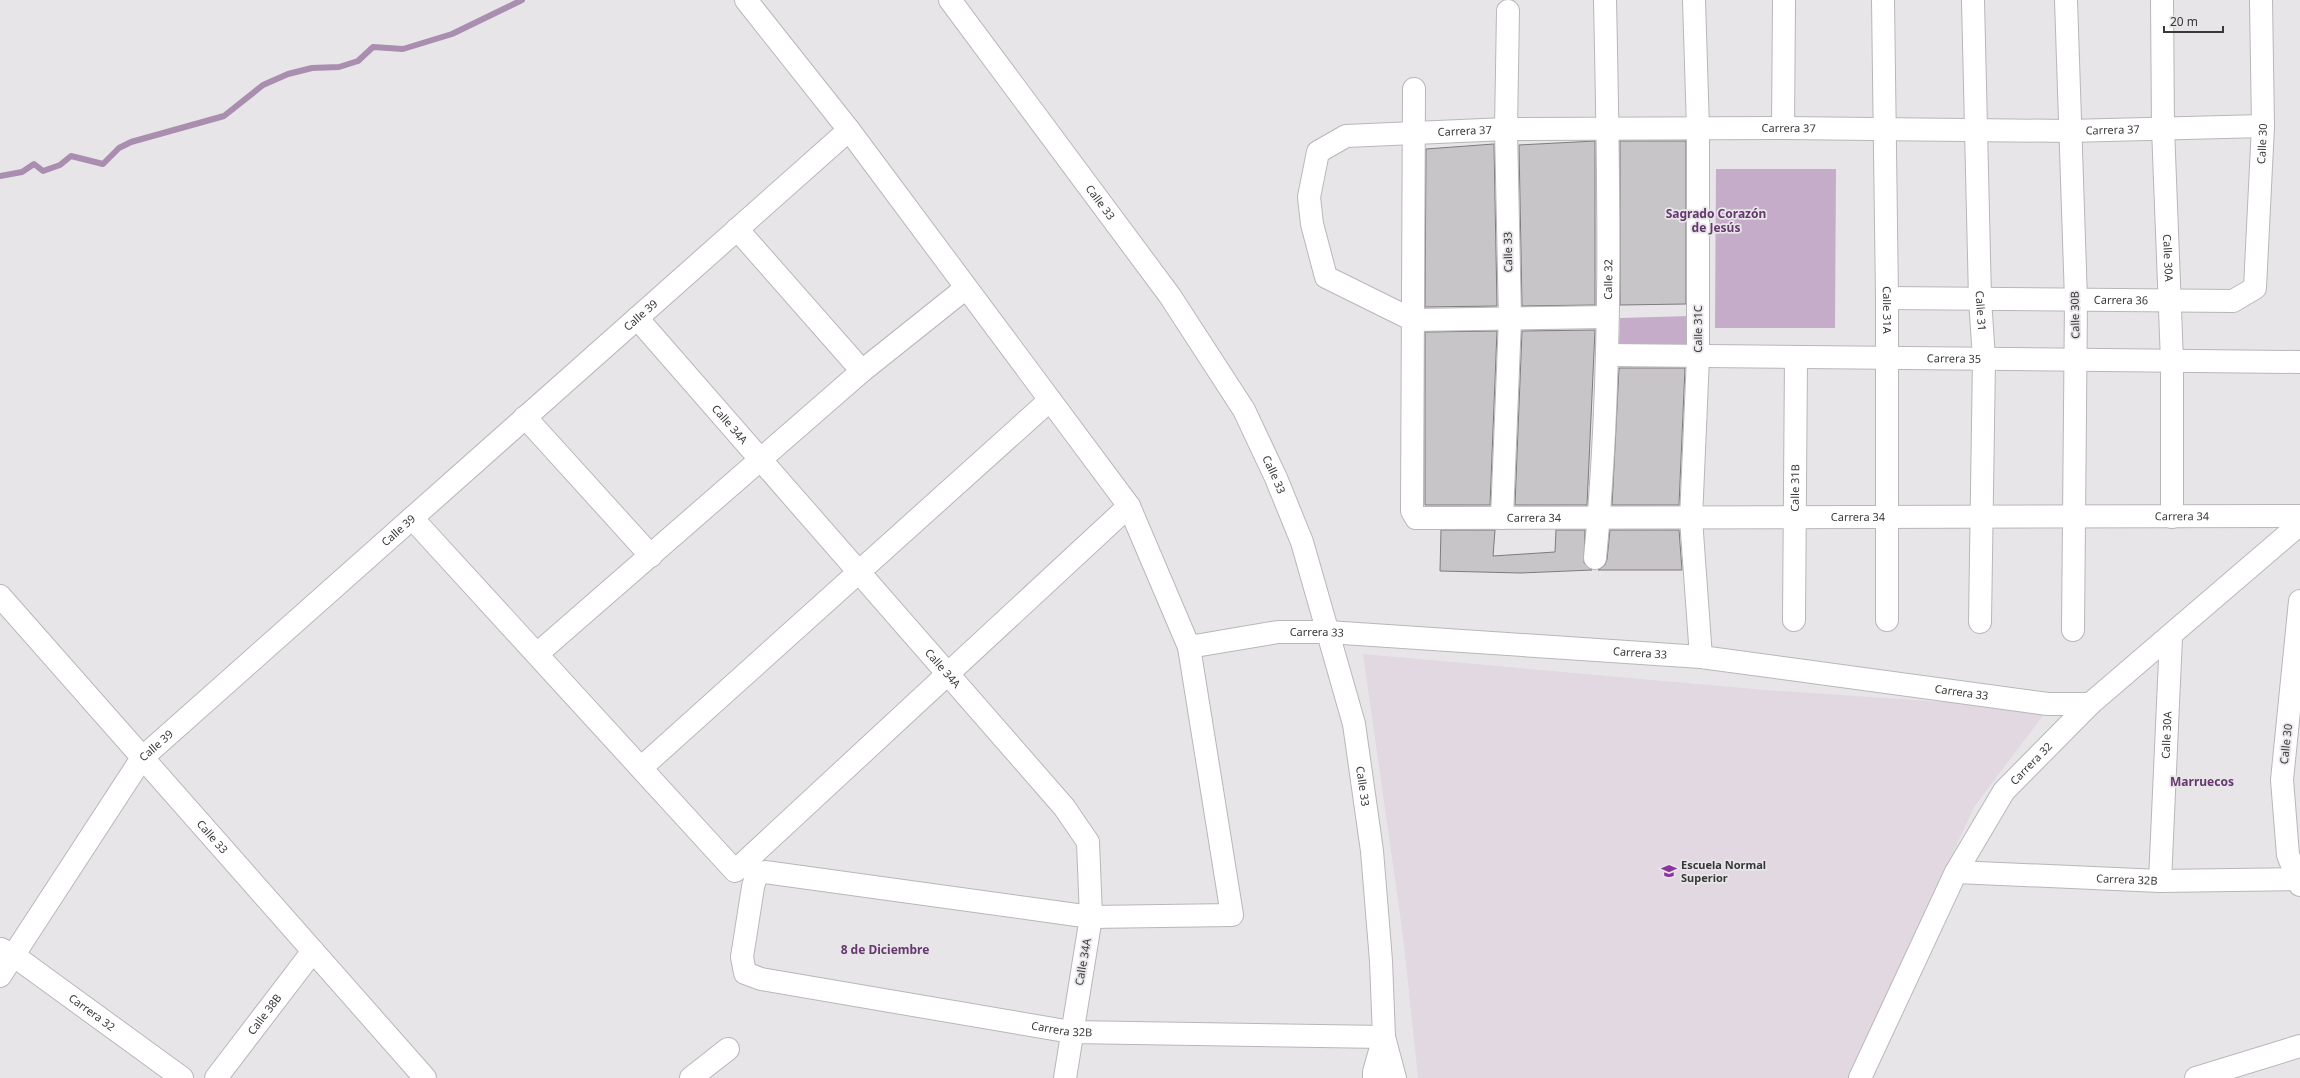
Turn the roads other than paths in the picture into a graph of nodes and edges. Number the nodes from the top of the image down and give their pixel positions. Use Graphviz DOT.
graph roads {
  1 [pos="746,0"];
  2 [pos="950,0"];
  3 [pos="1605,0"];
  4 [pos="1694,0"];
  5 [pos="1784,0"];
  6 [pos="1883,0"];
  7 [pos="1973,0"];
  8 [pos="2066,0"];
  9 [pos="2162,0"];
  10 [pos="2261,0"];
  11 [pos="1508,11"];
  12 [pos="1414,89"];
  13 [pos="2263,126"];
  14 [pos="1783,128"];
  15 [pos="2163,128"];
  16 [pos="1506,129"];
  17 [pos="1608,129"];
  18 [pos="1698,129"];
  19 [pos="1883,129"];
  20 [pos="849,130"];
  21 [pos="1976,130"];
  22 [pos="2069,131"];
  23 [pos="1414,135"];
  24 [pos="737,229"];
  25 [pos="966,288"];
  26 [pos="2255,288"];
  27 [pos="1887,298"];
  28 [pos="1980,299"];
  29 [pos="2076,300"];
  30 [pos="2171,301"];
  31 [pos="1607,317"];
  32 [pos="637,318"];
  33 [pos="1510,319"];
  34 [pos="1413,320"];
  35 [pos="1607,355"];
  36 [pos="1698,356"];
  37 [pos="1796,357"];
  38 [pos="1887,358"];
  39 [pos="1984,359"];
  40 [pos="2076,360"];
  41 [pos="2172,361"];
  42 [pos="2300,362"];
  43 [pos="862,371"];
  44 [pos="1050,400"];
  45 [pos="525,417"];
  46 [pos="761,460"];
  47 [pos="1129,506"];
  48 [pos="1886,516"];
  49 [pos="2075,516"];
  50 [pos="2300,516"];
  51 [pos="1599,517"];
  52 [pos="1795,517"];
  53 [pos="1982,517"];
  54 [pos="2172,517"];
  55 [pos="412,518"];
  56 [pos="1502,518"];
  57 [pos="1691,519"];
  58 [pos="2300,524"];
  59 [pos="651,556"];
  60 [pos="1595,558"];
  61 [pos="859,572"];
  62 [pos="0,596"];
  63 [pos="2300,601"];
  64 [pos="1794,620"];
  65 [pos="1887,620"];
  66 [pos="1980,622"];
  67 [pos="2073,630"];
  68 [pos="1328,632"];
  69 [pos="2171,636"];
  70 [pos="1188,647"];
  71 [pos="537,654"];
  72 [pos="1701,657"];
  73 [pos="948,674"];
  74 [pos="2090,704"];
  75 [pos="142,758"];
  76 [pos="641,768"];
  77 [pos="1956,872"];
  78 [pos="2160,881"];
  79 [pos="2299,882"];
  80 [pos="1091,917"];
  81 [pos="313,951"];
  82 [pos="7,952"];
  83 [pos="0,976"];
  84 [pos="1071,1032"];
  85 [pos="1384,1037"];
  86 [pos="2300,1046"];
  87 [pos="728,1049"];
  88 [pos="182,1078"];
  89 [pos="216,1078"];
  90 [pos="425,1078"];
  91 [pos="691,1078"];
  92 [pos="1065,1078"];
  93 [pos="1374,1078"];
  94 [pos="1395,1078"];
  95 [pos="1860,1078"];
  96 [pos="2196,1078"];
  1 -- 20 [label="street"];
  2 -- 68 [label="street, Calle 33"];
  3 -- 17 [label="street, Calle 32"];
  4 -- 18 [label="street, Calle 31C"];
  5 -- 14 [label="street"];
  6 -- 19 [label="street, Calle 31A"];
  7 -- 21 [label="street, Calle 31"];
  8 -- 22 [label="street, Calle 30B"];
  9 -- 15 [label="street, Calle 30A"];
  10 -- 13 [label="street, Calle 30"];
  11 -- 16 [label="street, Calle 33"];
  12 -- 23 [label="street"];
  13 -- 15 [label="street, Carrera 37"];
  13 -- 26 [label="street, Calle 30"];
  14 -- 18 [label="street, Carrera 37"];
  14 -- 19 [label="street, Carrera 37"];
  15 -- 22 [label="street, Carrera 37"];
  15 -- 30 [label="street, Calle 30A"];
  16 -- 17 [label="street, Carrera 37"];
  16 -- 23 [label="street, Carrera 37"];
  16 -- 33 [label="street, Calle 33"];
  17 -- 18 [label="street, Carrera 37"];
  17 -- 31 [label="street, Calle 32"];
  18 -- 36 [label="street, Calle 31C"];
  19 -- 21 [label="street, Carrera 37"];
  19 -- 27 [label="street, Calle 31A"];
  20 -- 24 [label="street, Calle 39"];
  20 -- 25 [label="street"];
  21 -- 22 [label="street, Carrera 37"];
  21 -- 28 [label="street, Calle 31"];
  22 -- 29 [label="street, Calle 30B"];
  23 -- 34 [label="street"];
  23 -- 34 [label="street, Carrera 37"];
  24 -- 32 [label="street, Calle 39"];
  24 -- 43 [label="street"];
  25 -- 43 [label="street"];
  25 -- 44 [label="street"];
  26 -- 30 [label="street, Carrera 36"];
  27 -- 28 [label="street, Carrera 36"];
  27 -- 38 [label="street, Calle 31A"];
  28 -- 29 [label="street, Carrera 36"];
  28 -- 39 [label="street, Calle 31"];
  29 -- 30 [label="street, Carrera 36"];
  29 -- 40 [label="street, Calle 30B"];
  30 -- 41 [label="street, Calle 30A"];
  31 -- 33 [label="street"];
  31 -- 35 [label="street, Calle 32"];
  32 -- 45 [label="street, Calle 39"];
  32 -- 46 [label="street, Calle 34A"];
  33 -- 34 [label="street"];
  33 -- 56 [label="street, Calle 33"];
  34 -- 56 [label="street, Carrera 34"];
  35 -- 36 [label="street, Carrera 35"];
  35 -- 51 [label="street, Calle 32"];
  36 -- 37 [label="street, Carrera 35"];
  36 -- 57 [label="street, Calle 31C"];
  37 -- 38 [label="street, Carrera 35"];
  37 -- 52 [label="street, Calle 31B"];
  38 -- 39 [label="street, Carrera 35"];
  38 -- 48 [label="street, Calle 31A"];
  39 -- 40 [label="street, Carrera 35"];
  39 -- 53 [label="street, Calle 31"];
  40 -- 41 [label="street, Carrera 35"];
  40 -- 49 [label="street, Calle 30B"];
  41 -- 42 [label="street, Carrera 35"];
  41 -- 54 [label="street, Calle 30A"];
  43 -- 46 [label="street"];
  44 -- 47 [label="street"];
  44 -- 61 [label="street"];
  45 -- 55 [label="street, Calle 39"];
  45 -- 59 [label="street"];
  46 -- 59 [label="street"];
  46 -- 61 [label="street, Calle 34A"];
  47 -- 70 [label="street"];
  47 -- 73 [label="street"];
  48 -- 52 [label="street, Carrera 34"];
  48 -- 53 [label="street, Carrera 34"];
  48 -- 65 [label="street, Calle 31A"];
  49 -- 53 [label="street, Carrera 34"];
  49 -- 54 [label="street, Carrera 34"];
  49 -- 67 [label="street, Calle 30B"];
  50 -- 54 [label="street, Carrera 34"];
  51 -- 56 [label="street, Carrera 34"];
  51 -- 57 [label="street, Carrera 34"];
  51 -- 60 [label="street, Calle 32"];
  52 -- 57 [label="street, Carrera 34"];
  52 -- 64 [label="street, Calle 31B"];
  53 -- 66 [label="street, Calle 31"];
  55 -- 71 [label="street"];
  55 -- 75 [label="street, Calle 39"];
  57 -- 72 [label="street, Calle 31C"];
  58 -- 69 [label="street, Carrera 32"];
  59 -- 71 [label="street"];
  61 -- 73 [label="street, Calle 34A"];
  61 -- 76 [label="street"];
  62 -- 75 [label="street, Calle 33"];
  63 -- 79 [label="street, Calle 30"];
  68 -- 70 [label="street, Carrera 33"];
  68 -- 72 [label="street, Carrera 33"];
  68 -- 85 [label="street, Calle 33"];
  69 -- 74 [label="street, Carrera 32"];
  69 -- 78 [label="street, Calle 30A"];
  70 -- 80 [label="street"];
  71 -- 76 [label="street"];
  72 -- 74 [label="street, Carrera 33"];
  73 -- 76 [label="street"];
  73 -- 80 [label="street, Calle 34A"];
  74 -- 77 [label="street, Carrera 32"];
  75 -- 81 [label="street, Calle 33"];
  75 -- 82 [label="street, Calle 39"];
  77 -- 78 [label="street, Carrera 32B"];
  77 -- 95 [label="street, Carrera 32"];
  78 -- 79 [label="street, Carrera 32B"];
  80 -- 84 [label="street, Calle 34A"];
  80 -- 84 [label="street, Carrera 32B"];
  81 -- 89 [label="street, Calle 38B"];
  81 -- 90 [label="street, Calle 33"];
  82 -- 83 [label="street, Calle 39"];
  82 -- 88 [label="street, Carrera 32"];
  84 -- 85 [label="street, Carrera 32B"];
  84 -- 92 [label="street, Calle 34A"];
  85 -- 93 [label="street, Calle 33"];
  85 -- 94 [label="street, Calle 33"];
  86 -- 96 [label="street"];
  87 -- 91 [label="street"];
}
